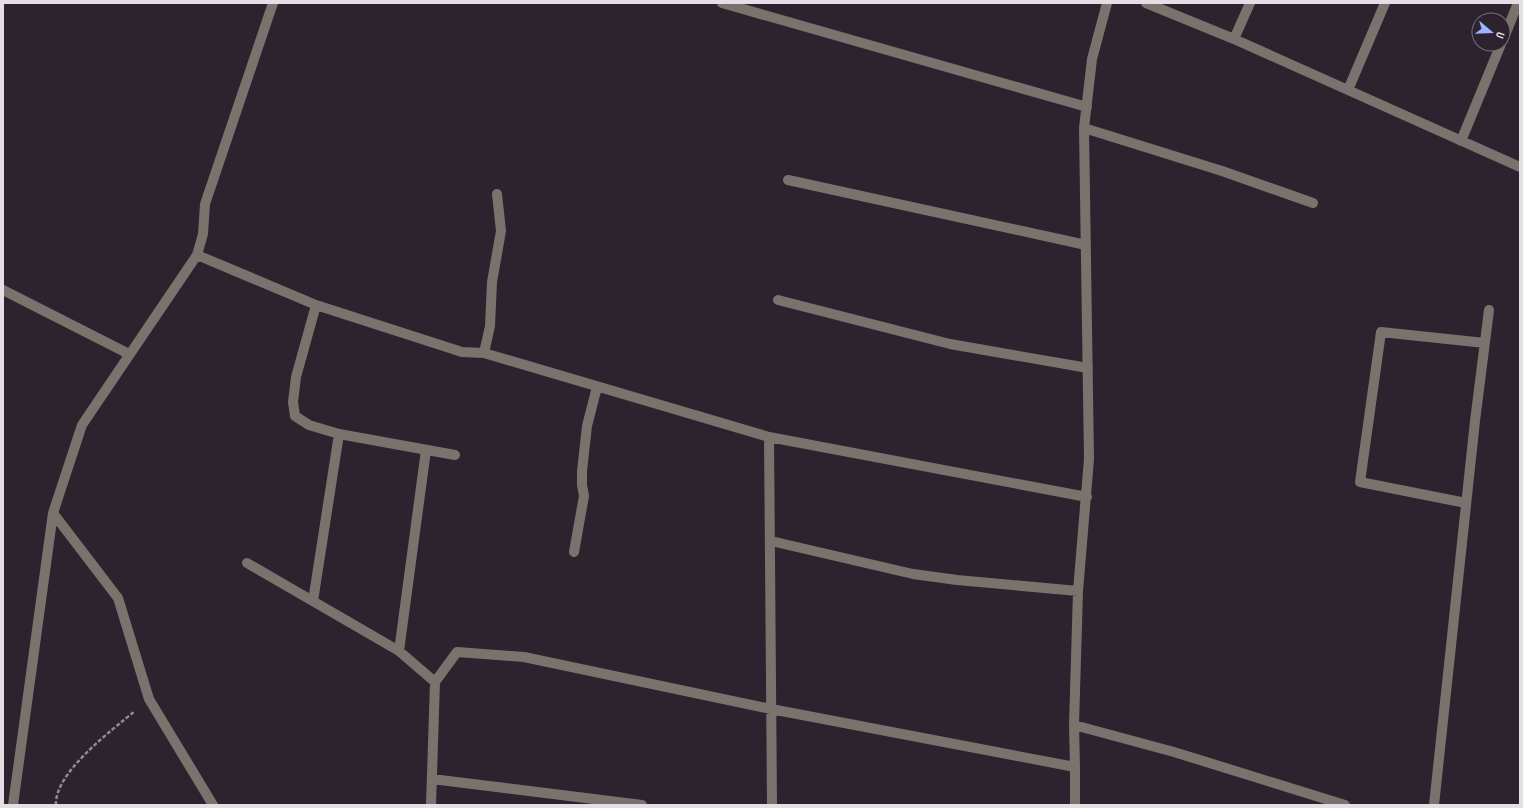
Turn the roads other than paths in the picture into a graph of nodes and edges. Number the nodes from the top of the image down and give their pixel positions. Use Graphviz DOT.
graph roads {
  1 [pos="273,3"];
  2 [pos="722,3"];
  3 [pos="1107,3"];
  4 [pos="1146,3"];
  5 [pos="1250,3"];
  6 [pos="1385,3"];
  7 [pos="1518,3"];
  8 [pos="1511,20"];
  9 [pos="1234,38"];
  10 [pos="1498,52"];
  11 [pos="1348,90"];
  12 [pos="1087,107"];
  13 [pos="1084,128"];
  14 [pos="1461,141"];
  15 [pos="1520,168"];
  16 [pos="788,180"];
  17 [pos="497,194"];
  18 [pos="1313,203"];
  19 [pos="1086,244"];
  20 [pos="197,255"];
  21 [pos="3,290"];
  22 [pos="778,300"];
  23 [pos="316,305"];
  24 [pos="1489,310"];
  25 [pos="1485,343"];
  26 [pos="484,353"];
  27 [pos="129,354"];
  28 [pos="1088,368"];
  29 [pos="597,387"];
  30 [pos="338,434"];
  31 [pos="769,437"];
  32 [pos="426,450"];
  33 [pos="455,455"];
  34 [pos="1087,497"];
  35 [pos="1466,503"];
  36 [pos="54,513"];
  37 [pos="771,541"];
  38 [pos="574,552"];
  39 [pos="247,563"];
  40 [pos="1078,591"];
  41 [pos="313,601"];
  42 [pos="399,651"];
  43 [pos="435,682"];
  44 [pos="771,709"];
  45 [pos="1074,725"];
  46 [pos="1075,766"];
  47 [pos="432,778"];
  48 [pos="13,805"];
  49 [pos="213,805"];
  50 [pos="431,805"];
  51 [pos="642,805"];
  52 [pos="772,805"];
  53 [pos="1075,805"];
  54 [pos="1345,805"];
  55 [pos="1434,805"];
  1 -- 20 [label="street"];
  2 -- 12 [label="street"];
  3 -- 12 [label="street"];
  4 -- 9 [label="street"];
  5 -- 9 [label="street"];
  6 -- 11 [label="street"];
  7 -- 8 [label="street"];
  9 -- 11 [label="street"];
  10 -- 14 [label="street"];
  11 -- 14 [label="street"];
  12 -- 13 [label="street"];
  13 -- 18 [label="street"];
  13 -- 19 [label="street"];
  14 -- 15 [label="street"];
  16 -- 19 [label="street"];
  17 -- 26 [label="street"];
  19 -- 28 [label="street"];
  20 -- 23 [label="street"];
  20 -- 27 [label="street"];
  21 -- 27 [label="street"];
  22 -- 28 [label="street"];
  23 -- 26 [label="street"];
  23 -- 30 [label="street"];
  24 -- 25 [label="street"];
  25 -- 35 [label="street"];
  25 -- 35 [label="street"];
  26 -- 29 [label="street"];
  27 -- 36 [label="street"];
  28 -- 34 [label="street"];
  29 -- 31 [label="street"];
  29 -- 38 [label="street"];
  30 -- 32 [label="street"];
  30 -- 41 [label="street"];
  31 -- 34 [label="street"];
  31 -- 37 [label="street"];
  32 -- 33 [label="street"];
  32 -- 42 [label="street"];
  34 -- 40 [label="street"];
  35 -- 55 [label="street"];
  36 -- 48 [label="street"];
  36 -- 49 [label="street"];
  37 -- 40 [label="street"];
  37 -- 44 [label="street"];
  39 -- 41 [label="street"];
  40 -- 45 [label="street"];
  41 -- 42 [label="street"];
  42 -- 43 [label="street"];
  43 -- 44 [label="street"];
  43 -- 47 [label="street"];
  44 -- 46 [label="street"];
  44 -- 52 [label="street"];
  45 -- 46 [label="street"];
  45 -- 54 [label="street"];
  46 -- 53 [label="street"];
  47 -- 50 [label="street"];
  47 -- 51 [label="street"];
}
